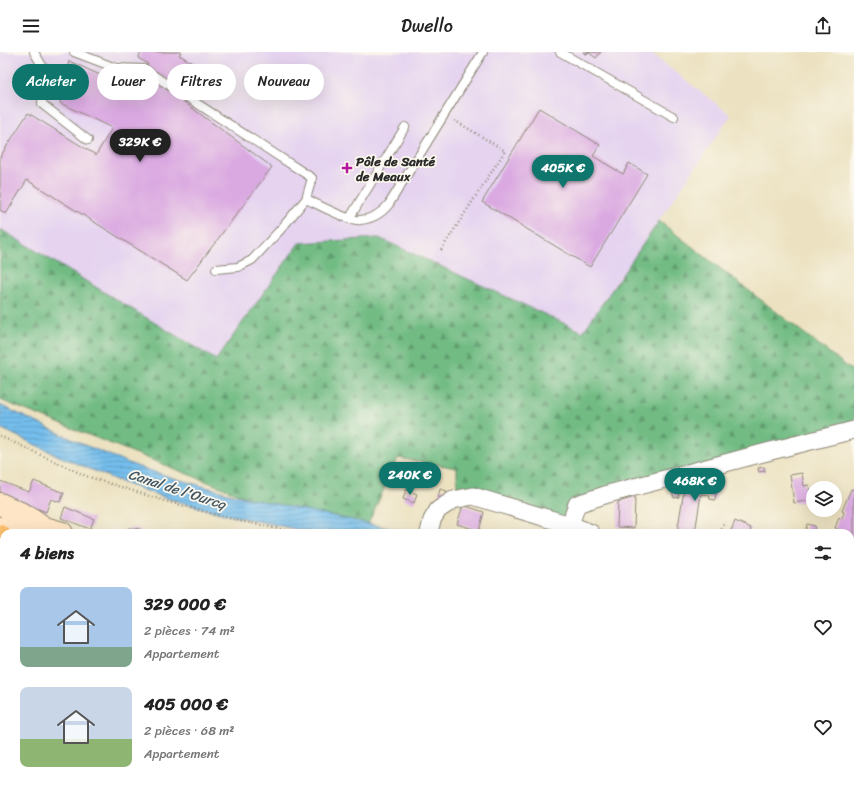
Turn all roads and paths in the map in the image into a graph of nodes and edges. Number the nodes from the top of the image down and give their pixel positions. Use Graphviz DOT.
graph roads {
  1 [pos="34,52"];
  2 [pos="74,52"];
  3 [pos="483,52"];
  4 [pos="560,52"];
  5 [pos="445,115"];
  6 [pos="674,116"];
  7 [pos="405,127"];
  8 [pos="88,140"];
  9 [pos="306,199"];
  10 [pos="349,219"];
  11 [pos="441,250"];
  12 [pos="216,269"];
  13 [pos="854,430"];
  14 [pos="0,436"];
  15 [pos="0,504"];
  16 [pos="724,524"];
  17 [pos="570,526"];
  18 [pos="11,529"];
  19 [pos="49,529"];
  20 [pos="52,529"];
  21 [pos="280,529"];
  22 [pos="430,529"];
  23 [pos="579,529"];
  24 [pos="722,529"];
  1 -- 8 [label="lane"];
  2 -- 9 [label="lane"];
  3 -- 5 [label="lane"];
  4 -- 6 [label="lane"];
  5 -- 10 [label="lane"];
  5 -- 11 [label="path"];
  7 -- 10 [label="lane"];
  9 -- 10 [label="lane"];
  9 -- 12 [label="lane"];
  13 -- 17 [label="street"];
  14 -- 21 [label="path"];
  15 -- 20 [label="main road"];
  16 -- 24 [label="path"];
  17 -- 22 [label="street"];
  17 -- 23 [label="street"];
  18 -- 19 [label="main road"];
}
